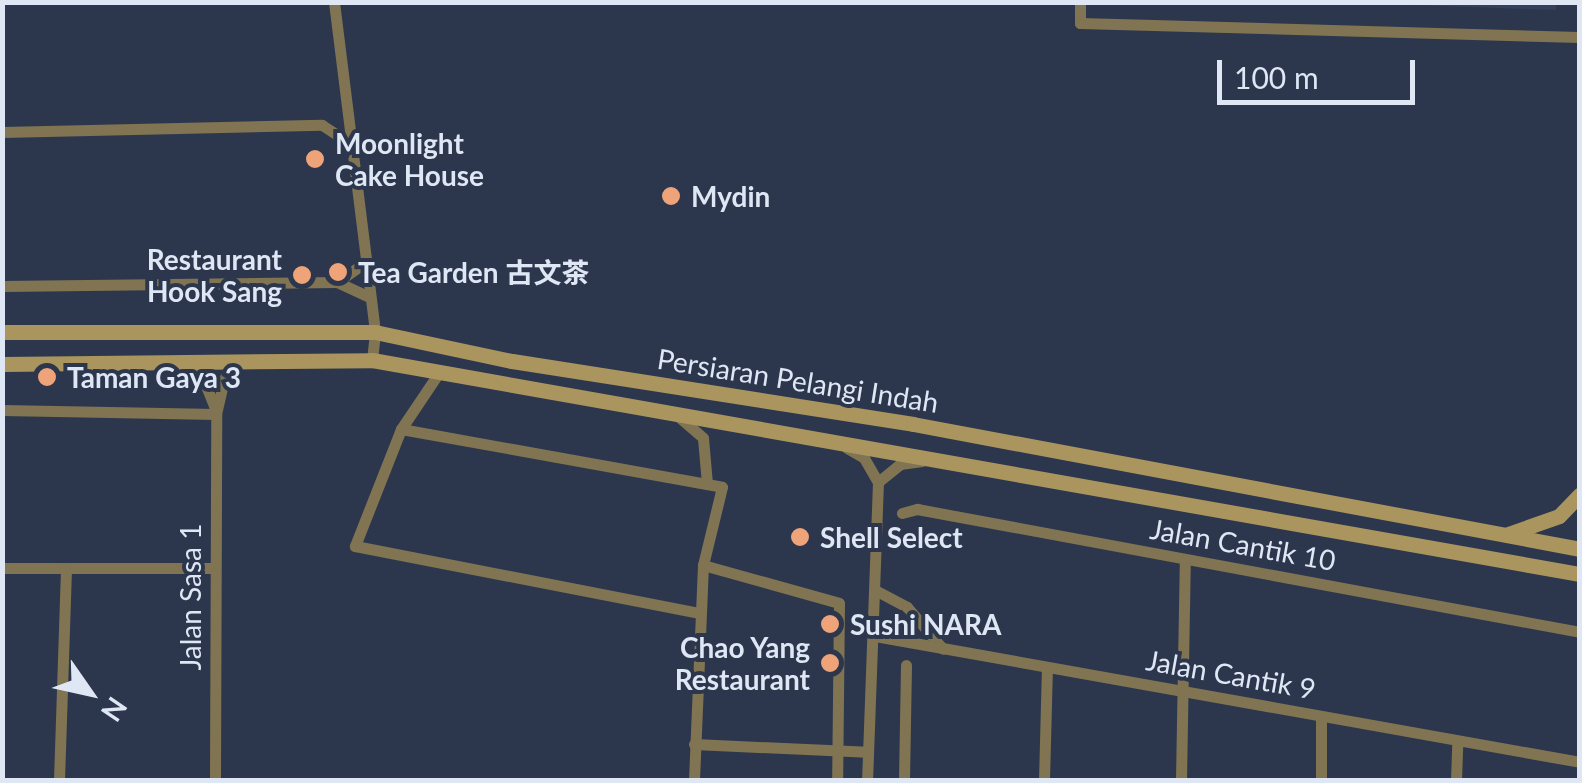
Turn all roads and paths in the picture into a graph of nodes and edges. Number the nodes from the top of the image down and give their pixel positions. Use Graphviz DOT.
graph roads {
  1 [pos="334,2"];
  2 [pos="1080,2"];
  3 [pos="1580,36"];
  4 [pos="344,110"];
  5 [pos="322,125"];
  6 [pos="2,132"];
  7 [pos="348,140"];
  8 [pos="363,264"];
  9 [pos="337,282"];
  10 [pos="2,286"];
  11 [pos="368,297"];
  12 [pos="2,332"];
  13 [pos="375,332"];
  14 [pos="372,360"];
  15 [pos="182,362"];
  16 [pos="239,363"];
  17 [pos="2,364"];
  18 [pos="440,371"];
  19 [pos="2,410"];
  20 [pos="671,412"];
  21 [pos="216,414"];
  22 [pos="402,429"];
  23 [pos="830,438"];
  24 [pos="944,457"];
  25 [pos="878,482"];
  26 [pos="707,484"];
  27 [pos="1580,494"];
  28 [pos="902,513"];
  29 [pos="1508,534"];
  30 [pos="1580,549"];
  31 [pos="1185,560"];
  32 [pos="702,564"];
  33 [pos="2,568"];
  34 [pos="66,568"];
  35 [pos="214,568"];
  36 [pos="1580,574"];
  37 [pos="875,590"];
  38 [pos="700,612"];
  39 [pos="1578,630"];
  40 [pos="875,636"];
  41 [pos="943,649"];
  42 [pos="906,665"];
  43 [pos="1047,668"];
  44 [pos="1181,690"];
  45 [pos="1321,716"];
  46 [pos="1457,742"];
  47 [pos="694,744"];
  48 [pos="837,752"];
  49 [pos="867,752"];
  50 [pos="1580,762"];
  51 [pos="59,780"];
  52 [pos="215,780"];
  53 [pos="694,780"];
  54 [pos="837,780"];
  55 [pos="867,780"];
  56 [pos="904,780"];
  57 [pos="1044,780"];
  58 [pos="1181,780"];
  59 [pos="1321,780"];
  60 [pos="1456,780"];
  1 -- 4 [label="street"];
  2 -- 3 [label="street"];
  4 -- 5 [label="street"];
  4 -- 7 [label="street"];
  5 -- 6 [label="street"];
  5 -- 7 [label="street"];
  7 -- 8 [label="street"];
  8 -- 9 [label="street"];
  8 -- 11 [label="street"];
  9 -- 10 [label="street"];
  9 -- 11 [label="street"];
  11 -- 13 [label="street"];
  12 -- 13 [label="main road, Persiaran Pelangi Indah"];
  13 -- 14 [label="street"];
  13 -- 29 [label="main road, Persiaran Pelangi Indah"];
  14 -- 16 [label="main road, Persiaran Pelangi Indah"];
  14 -- 18 [label="main road, Persiaran Pelangi Indah"];
  15 -- 16 [label="main road, Persiaran Pelangi Indah"];
  15 -- 17 [label="main road, Persiaran Pelangi Indah"];
  15 -- 21 [label="street, Jalan Sasa 1"];
  16 -- 21 [label="street, Jalan Sasa 1"];
  18 -- 20 [label="main road, Persiaran Pelangi Indah"];
  18 -- 22 [label="street"];
  19 -- 21 [label="street"];
  20 -- 23 [label="main road, Persiaran Pelangi Indah"];
  20 -- 26 [label="street"];
  21 -- 35 [label="street, Jalan Sasa 1"];
  22 -- 26 [label="street"];
  22 -- 38 [label="street"];
  23 -- 24 [label="main road, Persiaran Pelangi Indah"];
  23 -- 25 [label="street"];
  24 -- 25 [label="street"];
  24 -- 36 [label="main road, Persiaran Pelangi Indah"];
  25 -- 37 [label="street"];
  26 -- 32 [label="street"];
  27 -- 29 [label="main road"];
  28 -- 31 [label="street, Jalan Cantik 10"];
  29 -- 30 [label="main road, Persiaran Pelangi Indah"];
  31 -- 39 [label="street, Jalan Cantik 10"];
  31 -- 44 [label="street"];
  32 -- 38 [label="street"];
  32 -- 48 [label="street"];
  33 -- 34 [label="street"];
  34 -- 35 [label="street"];
  34 -- 51 [label="street"];
  35 -- 52 [label="street, Jalan Sasa 1"];
  37 -- 40 [label="street"];
  37 -- 41 [label="street"];
  38 -- 47 [label="street"];
  40 -- 41 [label="street, Jalan Cantik 9"];
  40 -- 49 [label="street"];
  41 -- 43 [label="street, Jalan Cantik 9"];
  42 -- 56 [label="street"];
  43 -- 44 [label="street, Jalan Cantik 9"];
  43 -- 57 [label="street"];
  44 -- 45 [label="street, Jalan Cantik 9"];
  44 -- 58 [label="street"];
  45 -- 46 [label="street, Jalan Cantik 9"];
  45 -- 59 [label="street"];
  46 -- 50 [label="street, Jalan Cantik 9"];
  46 -- 60 [label="street"];
  47 -- 48 [label="street"];
  47 -- 53 [label="street"];
  48 -- 49 [label="street"];
  48 -- 54 [label="street"];
  49 -- 55 [label="street"];
}
